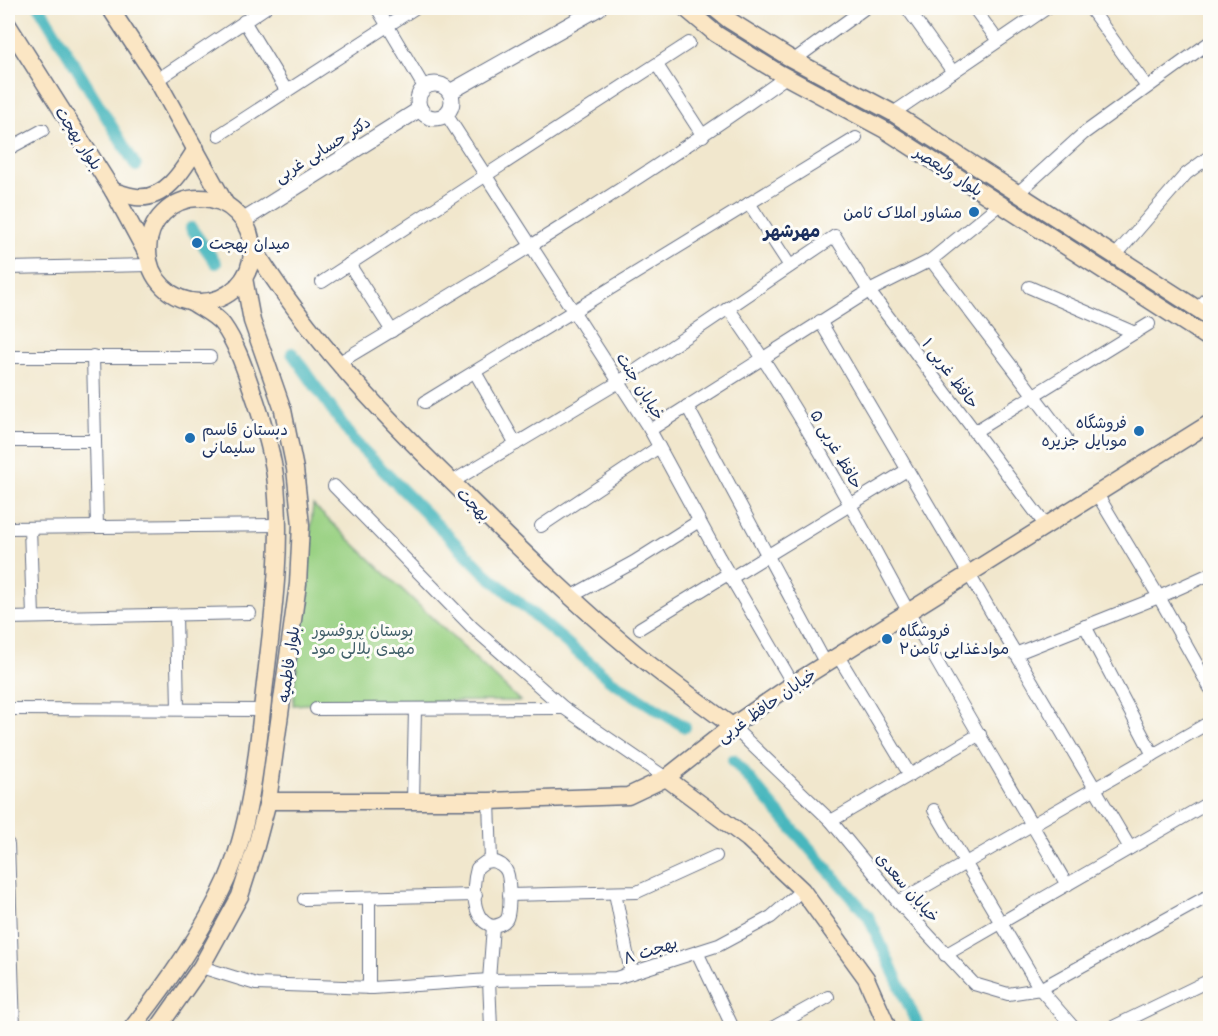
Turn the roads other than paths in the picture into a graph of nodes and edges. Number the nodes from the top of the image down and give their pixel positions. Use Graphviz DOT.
graph roads {
  1 [pos="110,8"];
  2 [pos="265,8"];
  3 [pos="377,8"];
  4 [pos="415,8"];
  5 [pos="599,8"];
  6 [pos="685,8"];
  7 [pos="714,8"];
  8 [pos="865,8"];
  9 [pos="907,8"];
  10 [pos="974,8"];
  11 [pos="1047,8"];
  12 [pos="1090,8"];
  13 [pos="244,21"];
  14 [pos="8,24"];
  15 [pos="387,25"];
  16 [pos="998,41"];
  17 [pos="1210,42"];
  18 [pos="689,43"];
  19 [pos="794,60"];
  20 [pos="657,65"];
  21 [pos="953,72"];
  22 [pos="786,77"];
  23 [pos="158,80"];
  24 [pos="424,87"];
  25 [pos="1147,87"];
  26 [pos="286,90"];
  27 [pos="450,92"];
  28 [pos="420,109"];
  29 [pos="893,113"];
  30 [pos="446,114"];
  31 [pos="43,130"];
  32 [pos="219,135"];
  33 [pos="704,136"];
  34 [pos="855,138"];
  35 [pos="8,148"];
  36 [pos="196,149"];
  37 [pos="1210,156"];
  38 [pos="486,175"];
  39 [pos="113,191"];
  40 [pos="1018,193"];
  41 [pos="225,203"];
  42 [pos="749,203"];
  43 [pos="1000,204"];
  44 [pos="244,219"];
  45 [pos="531,245"];
  46 [pos="253,247"];
  47 [pos="1115,256"];
  48 [pos="148,260"];
  49 [pos="931,260"];
  50 [pos="349,264"];
  51 [pos="790,266"];
  52 [pos="8,268"];
  53 [pos="244,278"];
  54 [pos="322,282"];
  55 [pos="1029,287"];
  56 [pos="869,291"];
  57 [pos="1210,297"];
  58 [pos="190,301"];
  59 [pos="728,308"];
  60 [pos="574,312"];
  61 [pos="1204,313"];
  62 [pos="820,321"];
  63 [pos="1149,324"];
  64 [pos="392,331"];
  65 [pos="1135,333"];
  66 [pos="1210,339"];
  67 [pos="93,356"];
  68 [pos="8,357"];
  69 [pos="210,357"];
  70 [pos="764,357"];
  71 [pos="338,363"];
  72 [pos="475,372"];
  73 [pos="619,382"];
  74 [pos="1035,395"];
  75 [pos="425,402"];
  76 [pos="687,406"];
  77 [pos="1210,423"];
  78 [pos="650,430"];
  79 [pos="974,432"];
  80 [pos="1066,438"];
  81 [pos="8,441"];
  82 [pos="95,441"];
  83 [pos="516,444"];
  84 [pos="659,447"];
  85 [pos="907,470"];
  86 [pos="452,482"];
  87 [pos="334,486"];
  88 [pos="1097,494"];
  89 [pos="850,505"];
  90 [pos="699,521"];
  91 [pos="278,525"];
  92 [pos="541,526"];
  93 [pos="1046,526"];
  94 [pos="97,527"];
  95 [pos="8,528"];
  96 [pos="30,528"];
  97 [pos="768,556"];
  98 [pos="1210,574"];
  99 [pos="968,575"];
  100 [pos="730,576"];
  101 [pos="570,597"];
  102 [pos="1159,597"];
  103 [pos="909,612"];
  104 [pos="250,614"];
  105 [pos="176,615"];
  106 [pos="33,617"];
  107 [pos="8,618"];
  108 [pos="1085,626"];
  109 [pos="640,628"];
  110 [pos="1015,654"];
  111 [pos="832,660"];
  112 [pos="793,684"];
  113 [pos="1210,688"];
  114 [pos="564,708"];
  115 [pos="8,709"];
  116 [pos="178,709"];
  117 [pos="316,709"];
  118 [pos="415,709"];
  119 [pos="262,710"];
  120 [pos="1210,722"];
  121 [pos="732,726"];
  122 [pos="980,734"];
  123 [pos="1153,755"];
  124 [pos="910,775"];
  125 [pos="666,778"];
  126 [pos="1095,788"];
  127 [pos="268,801"];
  128 [pos="489,801"];
  129 [pos="413,802"];
  130 [pos="1210,802"];
  131 [pos="934,810"];
  132 [pos="831,821"];
  133 [pos="1032,825"];
  134 [pos="8,844"];
  135 [pos="1130,848"];
  136 [pos="716,856"];
  137 [pos="491,861"];
  138 [pos="964,864"];
  139 [pos="1067,885"];
  140 [pos="802,890"];
  141 [pos="615,893"];
  142 [pos="9,894"];
  143 [pos="476,895"];
  144 [pos="509,895"];
  145 [pos="1210,895"];
  146 [pos="369,898"];
  147 [pos="304,899"];
  148 [pos="898,902"];
  149 [pos="1000,923"];
  150 [pos="493,926"];
  151 [pos="697,952"];
  152 [pos="945,955"];
  153 [pos="201,967"];
  154 [pos="631,973"];
  155 [pos="10,976"];
  156 [pos="489,980"];
  157 [pos="1210,980"];
  158 [pos="369,988"];
  159 [pos="1040,989"];
  160 [pos="828,996"];
  161 [pos="774,1028"];
  162 [pos="14,1029"];
  163 [pos="132,1029"];
  164 [pos="158,1029"];
  165 [pos="491,1029"];
  166 [pos="733,1029"];
  167 [pos="888,1029"];
  168 [pos="1074,1029"];
  169 [pos="1111,1029"];
  1 -- 23 [label="main road"];
  2 -- 13 [label="street"];
  3 -- 15 [label="street"];
  4 -- 15 [label="street"];
  5 -- 27 [label="street"];
  6 -- 22 [label="main road, بلوار ولیعصر"];
  7 -- 19 [label="main road, بلوار ولیعصر"];
  8 -- 19 [label="street"];
  9 -- 21 [label="street"];
  10 -- 16 [label="street"];
  11 -- 16 [label="street"];
  12 -- 25 [label="street"];
  13 -- 23 [label="street"];
  13 -- 26 [label="street"];
  14 -- 39 [label="main road, بلوار بهجت"];
  15 -- 24 [label="street"];
  15 -- 26 [label="street"];
  16 -- 21 [label="street"];
  17 -- 25 [label="street"];
  18 -- 20 [label="street"];
  19 -- 29 [label="main road, بلوار ولیعصر"];
  20 -- 33 [label="street"];
  20 -- 38 [label="street"];
  21 -- 29 [label="street"];
  22 -- 33 [label="street"];
  22 -- 43 [label="main road, بلوار ولیعصر"];
  23 -- 36 [label="main road"];
  24 -- 27 [label="street"];
  24 -- 28 [label="street"];
  25 -- 40 [label="street"];
  26 -- 32 [label="street"];
  27 -- 30 [label="street"];
  28 -- 30 [label="street"];
  28 -- 44 [label="street, دکتر حسابی غربی"];
  29 -- 40 [label="main road, بلوار ولیعصر"];
  30 -- 38 [label="street, خیابان جنت"];
  31 -- 35 [label="street"];
  33 -- 45 [label="street"];
  34 -- 42 [label="street"];
  36 -- 39 [label="main road"];
  36 -- 41 [label="main road"];
  37 -- 47 [label="street"];
  38 -- 45 [label="street, خیابان جنت"];
  38 -- 50 [label="street"];
  39 -- 48 [label="main road, بلوار بهجت"];
  40 -- 47 [label="main road, بلوار ولیعصر"];
  41 -- 44 [label="main road"];
  41 -- 48 [label="main road"];
  42 -- 51 [label="street"];
  42 -- 60 [label="street"];
  43 -- 49 [label="street"];
  43 -- 66 [label="main road, بلوار ولیعصر"];
  44 -- 46 [label="main road"];
  45 -- 60 [label="street, خیابان جنت"];
  45 -- 64 [label="street"];
  46 -- 53 [label="main road"];
  46 -- 71 [label="main road, بهجت"];
  47 -- 61 [label="main road, بلوار ولیعصر"];
  48 -- 52 [label="street"];
  48 -- 58 [label="main road"];
  49 -- 56 [label="street"];
  49 -- 74 [label="street"];
  50 -- 54 [label="street"];
  50 -- 64 [label="street"];
  51 -- 56 [label="street, حافظ غربی ۱"];
  51 -- 59 [label="street"];
  53 -- 58 [label="main road"];
  53 -- 127 [label="main road, بلوار فاطمیه"];
  55 -- 65 [label="street"];
  56 -- 62 [label="street"];
  56 -- 79 [label="street, حافظ غربی ۱"];
  57 -- 61 [label="street"];
  58 -- 91 [label="main road, بلوار فاطمیه"];
  59 -- 70 [label="street, حافظ غربی ۵"];
  59 -- 73 [label="street"];
  60 -- 72 [label="street"];
  60 -- 73 [label="street, خیابان جنت"];
  62 -- 70 [label="street"];
  62 -- 85 [label="street"];
  63 -- 65 [label="street"];
  64 -- 71 [label="street"];
  65 -- 74 [label="street"];
  67 -- 68 [label="street"];
  67 -- 69 [label="street"];
  67 -- 82 [label="street"];
  70 -- 76 [label="street"];
  70 -- 89 [label="street, حافظ غربی ۵"];
  71 -- 86 [label="main road, بهجت"];
  72 -- 75 [label="street"];
  72 -- 83 [label="street"];
  73 -- 78 [label="street, خیابان جنت"];
  73 -- 83 [label="street"];
  74 -- 79 [label="street"];
  74 -- 80 [label="street"];
  76 -- 78 [label="street"];
  76 -- 97 [label="street"];
  77 -- 88 [label="main road, خیابان حافظ غربی"];
  78 -- 84 [label="street, خیابان جنت"];
  79 -- 93 [label="street, حافظ غربی ۱"];
  81 -- 82 [label="street"];
  82 -- 94 [label="street"];
  83 -- 86 [label="street"];
  84 -- 90 [label="street, خیابان جنت"];
  84 -- 92 [label="street"];
  85 -- 89 [label="street"];
  85 -- 99 [label="street"];
  86 -- 101 [label="main road, بهجت"];
  87 -- 114 [label="street"];
  88 -- 93 [label="main road, خیابان حافظ غربی"];
  88 -- 102 [label="street"];
  89 -- 97 [label="street"];
  89 -- 103 [label="street, حافظ غربی ۵"];
  90 -- 100 [label="street, خیابان جنت"];
  90 -- 101 [label="street"];
  91 -- 94 [label="street"];
  91 -- 119 [label="main road, بلوار فاطمیه"];
  93 -- 99 [label="main road, خیابان حافظ غربی"];
  94 -- 96 [label="street"];
  95 -- 96 [label="street"];
  96 -- 106 [label="street"];
  97 -- 100 [label="street"];
  97 -- 111 [label="street"];
  98 -- 102 [label="street"];
  99 -- 103 [label="main road, خیابان حافظ غربی"];
  99 -- 110 [label="street"];
  100 -- 109 [label="street"];
  100 -- 112 [label="street, خیابان جنت"];
  101 -- 121 [label="main road, بهجت"];
  102 -- 108 [label="street"];
  102 -- 113 [label="street"];
  103 -- 111 [label="main road, خیابان حافظ غربی"];
  103 -- 122 [label="street, حافظ غربی ۵"];
  104 -- 105 [label="street"];
  105 -- 106 [label="street"];
  105 -- 116 [label="street"];
  106 -- 107 [label="street"];
  108 -- 110 [label="street"];
  108 -- 123 [label="street"];
  110 -- 126 [label="street"];
  111 -- 112 [label="main road, خیابان حافظ غربی"];
  111 -- 124 [label="street"];
  112 -- 121 [label="main road, خیابان حافظ غربی"];
  114 -- 118 [label="street"];
  114 -- 125 [label="street"];
  115 -- 116 [label="street"];
  116 -- 119 [label="street"];
  117 -- 118 [label="street"];
  118 -- 129 [label="street"];
  119 -- 163 [label="main road, بلوار فاطمیه"];
  120 -- 123 [label="street"];
  121 -- 125 [label="main road, خیابان حافظ غربی"];
  121 -- 132 [label="street, خیابان سعدی"];
  122 -- 124 [label="street"];
  122 -- 133 [label="street, حافظ غربی ۵"];
  123 -- 126 [label="street"];
  124 -- 132 [label="street"];
  125 -- 128 [label="main road, خیابان حافظ غربی"];
  125 -- 140 [label="main road"];
  126 -- 133 [label="street"];
  126 -- 135 [label="street"];
  127 -- 129 [label="main road, خیابان حافظ غربی"];
  127 -- 153 [label="main road, بلوار فاطمیه"];
  128 -- 129 [label="main road, خیابان حافظ غربی"];
  128 -- 137 [label="street"];
  130 -- 135 [label="street"];
  131 -- 138 [label="street"];
  132 -- 148 [label="street, خیابان سعدی"];
  133 -- 138 [label="street"];
  133 -- 139 [label="street, حافظ غربی ۵"];
  134 -- 142 [label="street"];
  135 -- 139 [label="street"];
  136 -- 141 [label="street"];
  137 -- 143 [label="street"];
  137 -- 144 [label="street"];
  138 -- 148 [label="street"];
  138 -- 149 [label="street"];
  139 -- 149 [label="street"];
  140 -- 151 [label="street, بهجت ۸"];
  140 -- 167 [label="main road"];
  141 -- 144 [label="street"];
  141 -- 154 [label="street"];
  142 -- 155 [label="street"];
  143 -- 146 [label="street"];
  143 -- 150 [label="street"];
  144 -- 150 [label="street"];
  145 -- 159 [label="street"];
  146 -- 147 [label="street"];
  146 -- 158 [label="street"];
  148 -- 152 [label="street, خیابان سعدی"];
  149 -- 152 [label="street"];
  149 -- 159 [label="street"];
  150 -- 156 [label="street"];
  151 -- 154 [label="street, بهجت ۸"];
  151 -- 166 [label="street"];
  152 -- 159 [label="street, خیابان سعدی"];
  153 -- 158 [label="street, بهجت ۸"];
  153 -- 164 [label="main road, بلوار فاطمیه"];
  154 -- 156 [label="street, بهجت ۸"];
  155 -- 162 [label="street"];
  156 -- 158 [label="street, بهجت ۸"];
  156 -- 165 [label="street"];
  157 -- 169 [label="street"];
  159 -- 168 [label="street"];
  160 -- 161 [label="street"];
}
